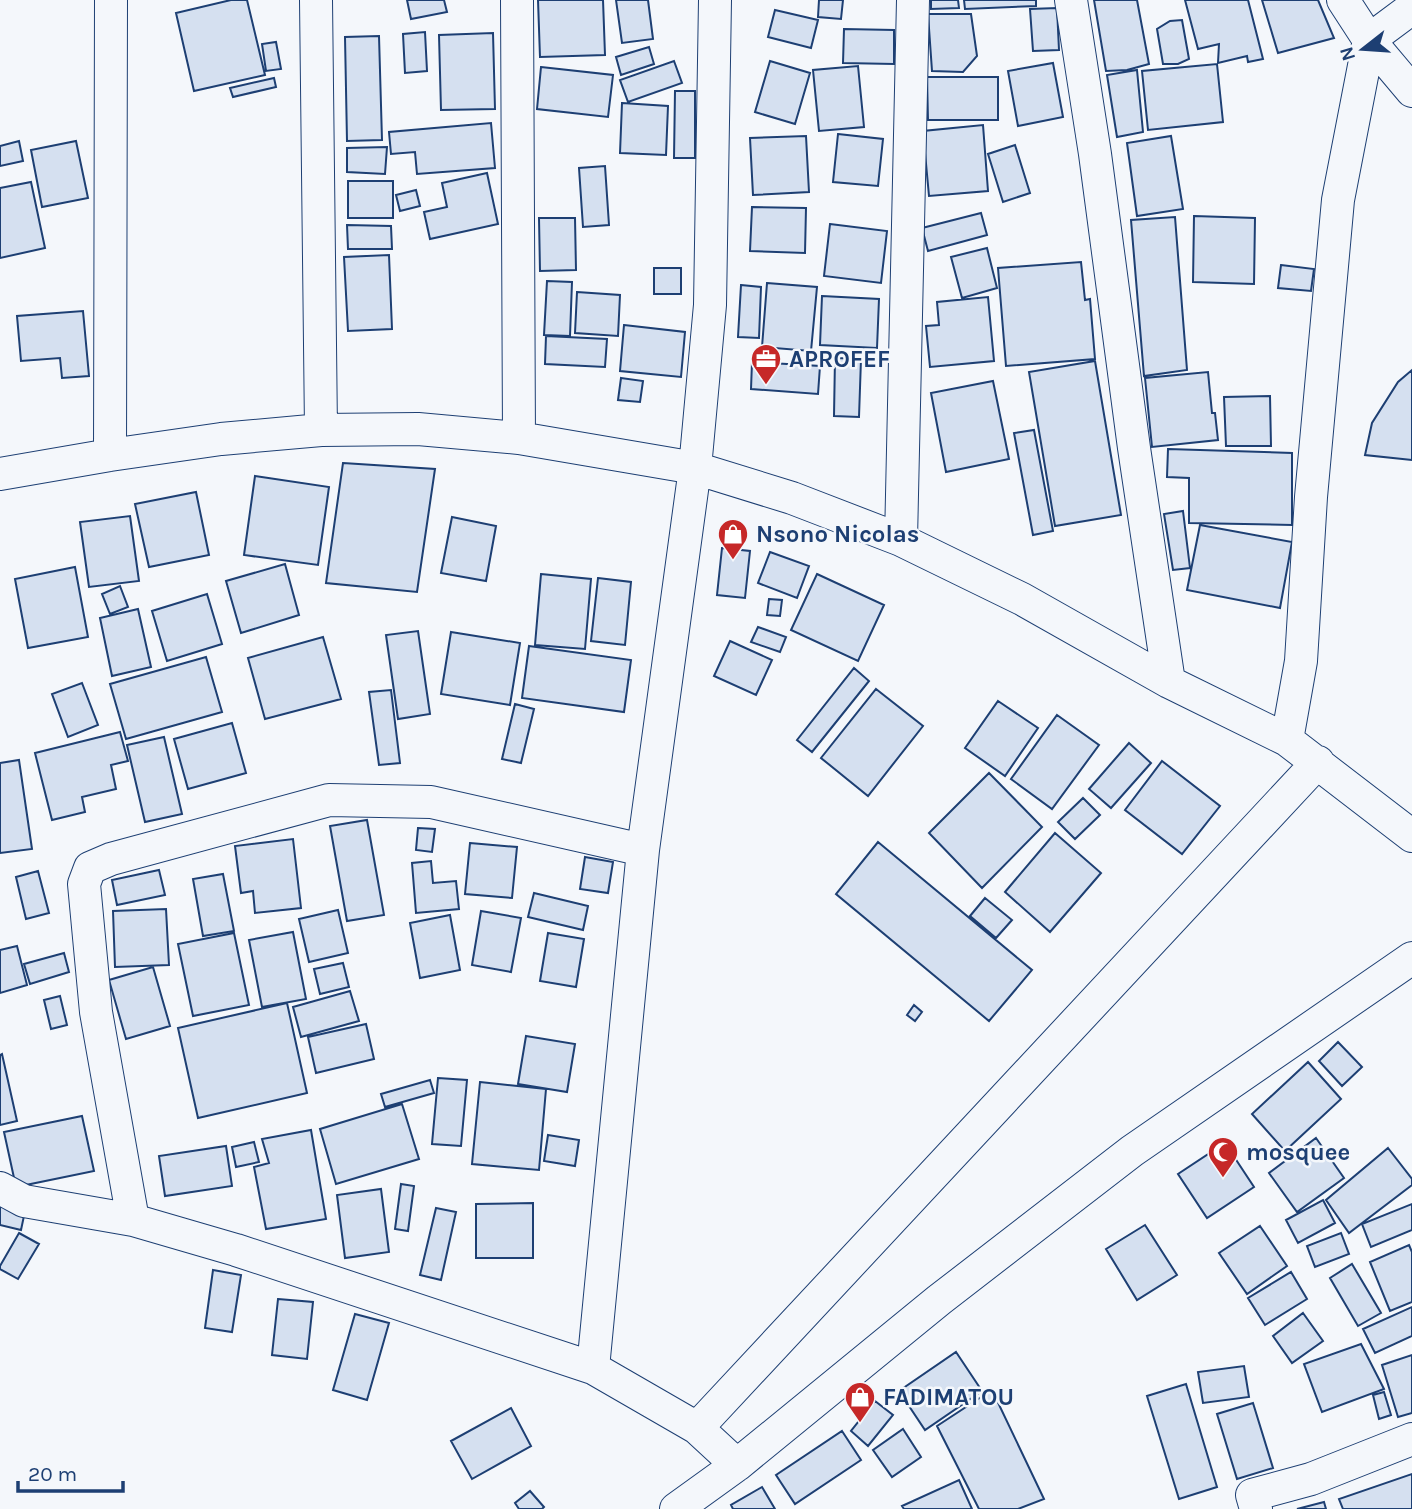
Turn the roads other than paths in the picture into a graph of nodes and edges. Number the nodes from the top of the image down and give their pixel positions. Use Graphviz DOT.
graph roads {
  1 [pos="111,0"];
  2 [pos="316,0"];
  3 [pos="517,0"];
  4 [pos="715,0"];
  5 [pos="913,0"];
  6 [pos="1071,0"];
  7 [pos="1343,0"];
  8 [pos="1412,8"];
  9 [pos="1369,40"];
  10 [pos="1412,91"];
  11 [pos="321,430"];
  12 [pos="519,438"];
  13 [pos="110,455"];
  14 [pos="695,468"];
  15 [pos="0,474"];
  16 [pos="901,540"];
  17 [pos="1169,682"];
  18 [pos="1287,740"];
  19 [pos="1318,762"];
  20 [pos="1412,836"];
  21 [pos="643,850"];
  22 [pos="1412,958"];
  23 [pos="0,1188"];
  24 [pos="133,1220"];
  25 [pos="593,1368"];
  26 [pos="697,1428"];
  27 [pos="1412,1439"];
  28 [pos="737,1465"];
  29 [pos="676,1509"];
  30 [pos="1256,1509"];
  1 -- 13 [label="street"];
  2 -- 11 [label="street"];
  3 -- 12 [label="street"];
  4 -- 14 [label="street"];
  5 -- 16 [label="street"];
  6 -- 17 [label="street"];
  7 -- 9 [label="street"];
  8 -- 9 [label="street"];
  9 -- 10 [label="street"];
  9 -- 18 [label="street"];
  11 -- 12 [label="street"];
  11 -- 13 [label="street"];
  12 -- 14 [label="street"];
  13 -- 15 [label="street"];
  14 -- 16 [label="street"];
  14 -- 21 [label="street"];
  16 -- 17 [label="street"];
  17 -- 18 [label="street"];
  18 -- 19 [label="street"];
  19 -- 20 [label="street"];
  19 -- 26 [label="street"];
  21 -- 24 [label="street"];
  21 -- 25 [label="street"];
  22 -- 28 [label="street"];
  23 -- 24 [label="street"];
  24 -- 25 [label="street"];
  25 -- 26 [label="street"];
  26 -- 28 [label="street"];
  27 -- 30 [label="street"];
  28 -- 29 [label="street"];
}
